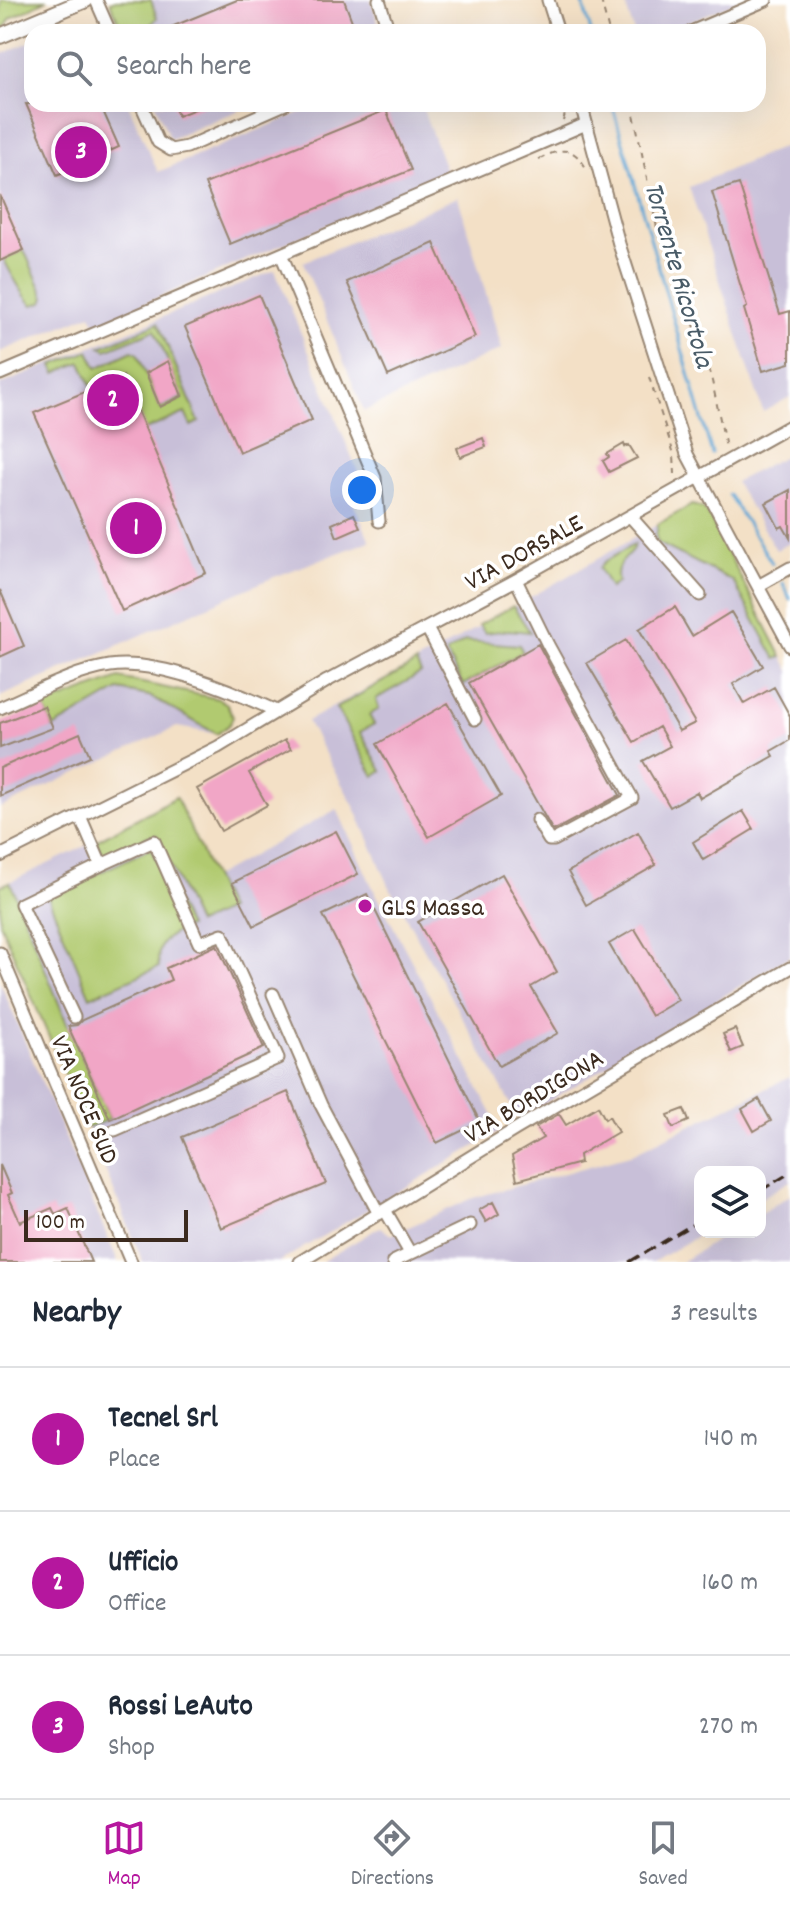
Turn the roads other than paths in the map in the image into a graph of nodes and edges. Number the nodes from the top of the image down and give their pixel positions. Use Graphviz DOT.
graph roads {
  1 [pos="86,0"];
  2 [pos="96,0"];
  3 [pos="379,0"];
  4 [pos="548,0"];
  5 [pos="766,0"];
  6 [pos="29,24"];
  7 [pos="106,24"];
  8 [pos="386,24"];
  9 [pos="556,24"];
  10 [pos="710,24"];
  11 [pos="24,26"];
  12 [pos="0,36"];
  13 [pos="145,112"];
  14 [pos="267,112"];
  15 [pos="583,112"];
  16 [pos="586,124"];
  17 [pos="281,254"];
  18 [pos="0,374"];
  19 [pos="790,426"];
  20 [pos="700,477"];
  21 [pos="630,516"];
  22 [pos="379,521"];
  23 [pos="790,568"];
  24 [pos="516,580"];
  25 [pos="758,586"];
  26 [pos="700,595"];
  27 [pos="427,628"];
  28 [pos="790,646"];
  29 [pos="0,708"];
  30 [pos="276,711"];
  31 [pos="475,719"];
  32 [pos="80,816"];
  33 [pos="537,820"];
  34 [pos="0,856"];
  35 [pos="101,865"];
  36 [pos="0,953"];
  37 [pos="790,968"];
  38 [pos="273,994"];
  39 [pos="74,1017"];
  40 [pos="115,1130"];
  41 [pos="382,1212"];
  42 [pos="470,1225"];
  43 [pos="410,1253"];
  44 [pos="131,1262"];
  45 [pos="300,1262"];
  46 [pos="393,1262"];
  1 -- 6 [label="main road"];
  2 -- 7 [label="street"];
  3 -- 8 [label="street"];
  4 -- 9 [label="street"];
  5 -- 10 [label="street"];
  11 -- 12 [label="main road"];
  13 -- 14 [label="street"];
  15 -- 16 [label="street"];
  16 -- 17 [label="street"];
  16 -- 20 [label="street"];
  17 -- 18 [label="street"];
  17 -- 22 [label="street"];
  19 -- 20 [label="street, VIA DORSALE"];
  20 -- 21 [label="street, VIA DORSALE"];
  20 -- 25 [label="street"];
  21 -- 24 [label="street, VIA DORSALE"];
  21 -- 26 [label="street"];
  23 -- 25 [label="street"];
  24 -- 27 [label="street, VIA DORSALE"];
  24 -- 33 [label="street"];
  25 -- 28 [label="street"];
  27 -- 30 [label="street, VIA DORSALE"];
  27 -- 31 [label="street"];
  29 -- 30 [label="street"];
  30 -- 32 [label="street, VIA DORSALE"];
  32 -- 34 [label="street, VIA DORSALE"];
  32 -- 35 [label="street"];
  35 -- 39 [label="street"];
  35 -- 40 [label="street"];
  36 -- 44 [label="street, VIA NOCE SUD"];
  37 -- 41 [label="street, VIA BORDIGONA"];
  38 -- 41 [label="street"];
  41 -- 43 [label="street"];
  41 -- 45 [label="street, VIA BORDIGONA"];
  42 -- 43 [label="street"];
  43 -- 46 [label="street"];
}
